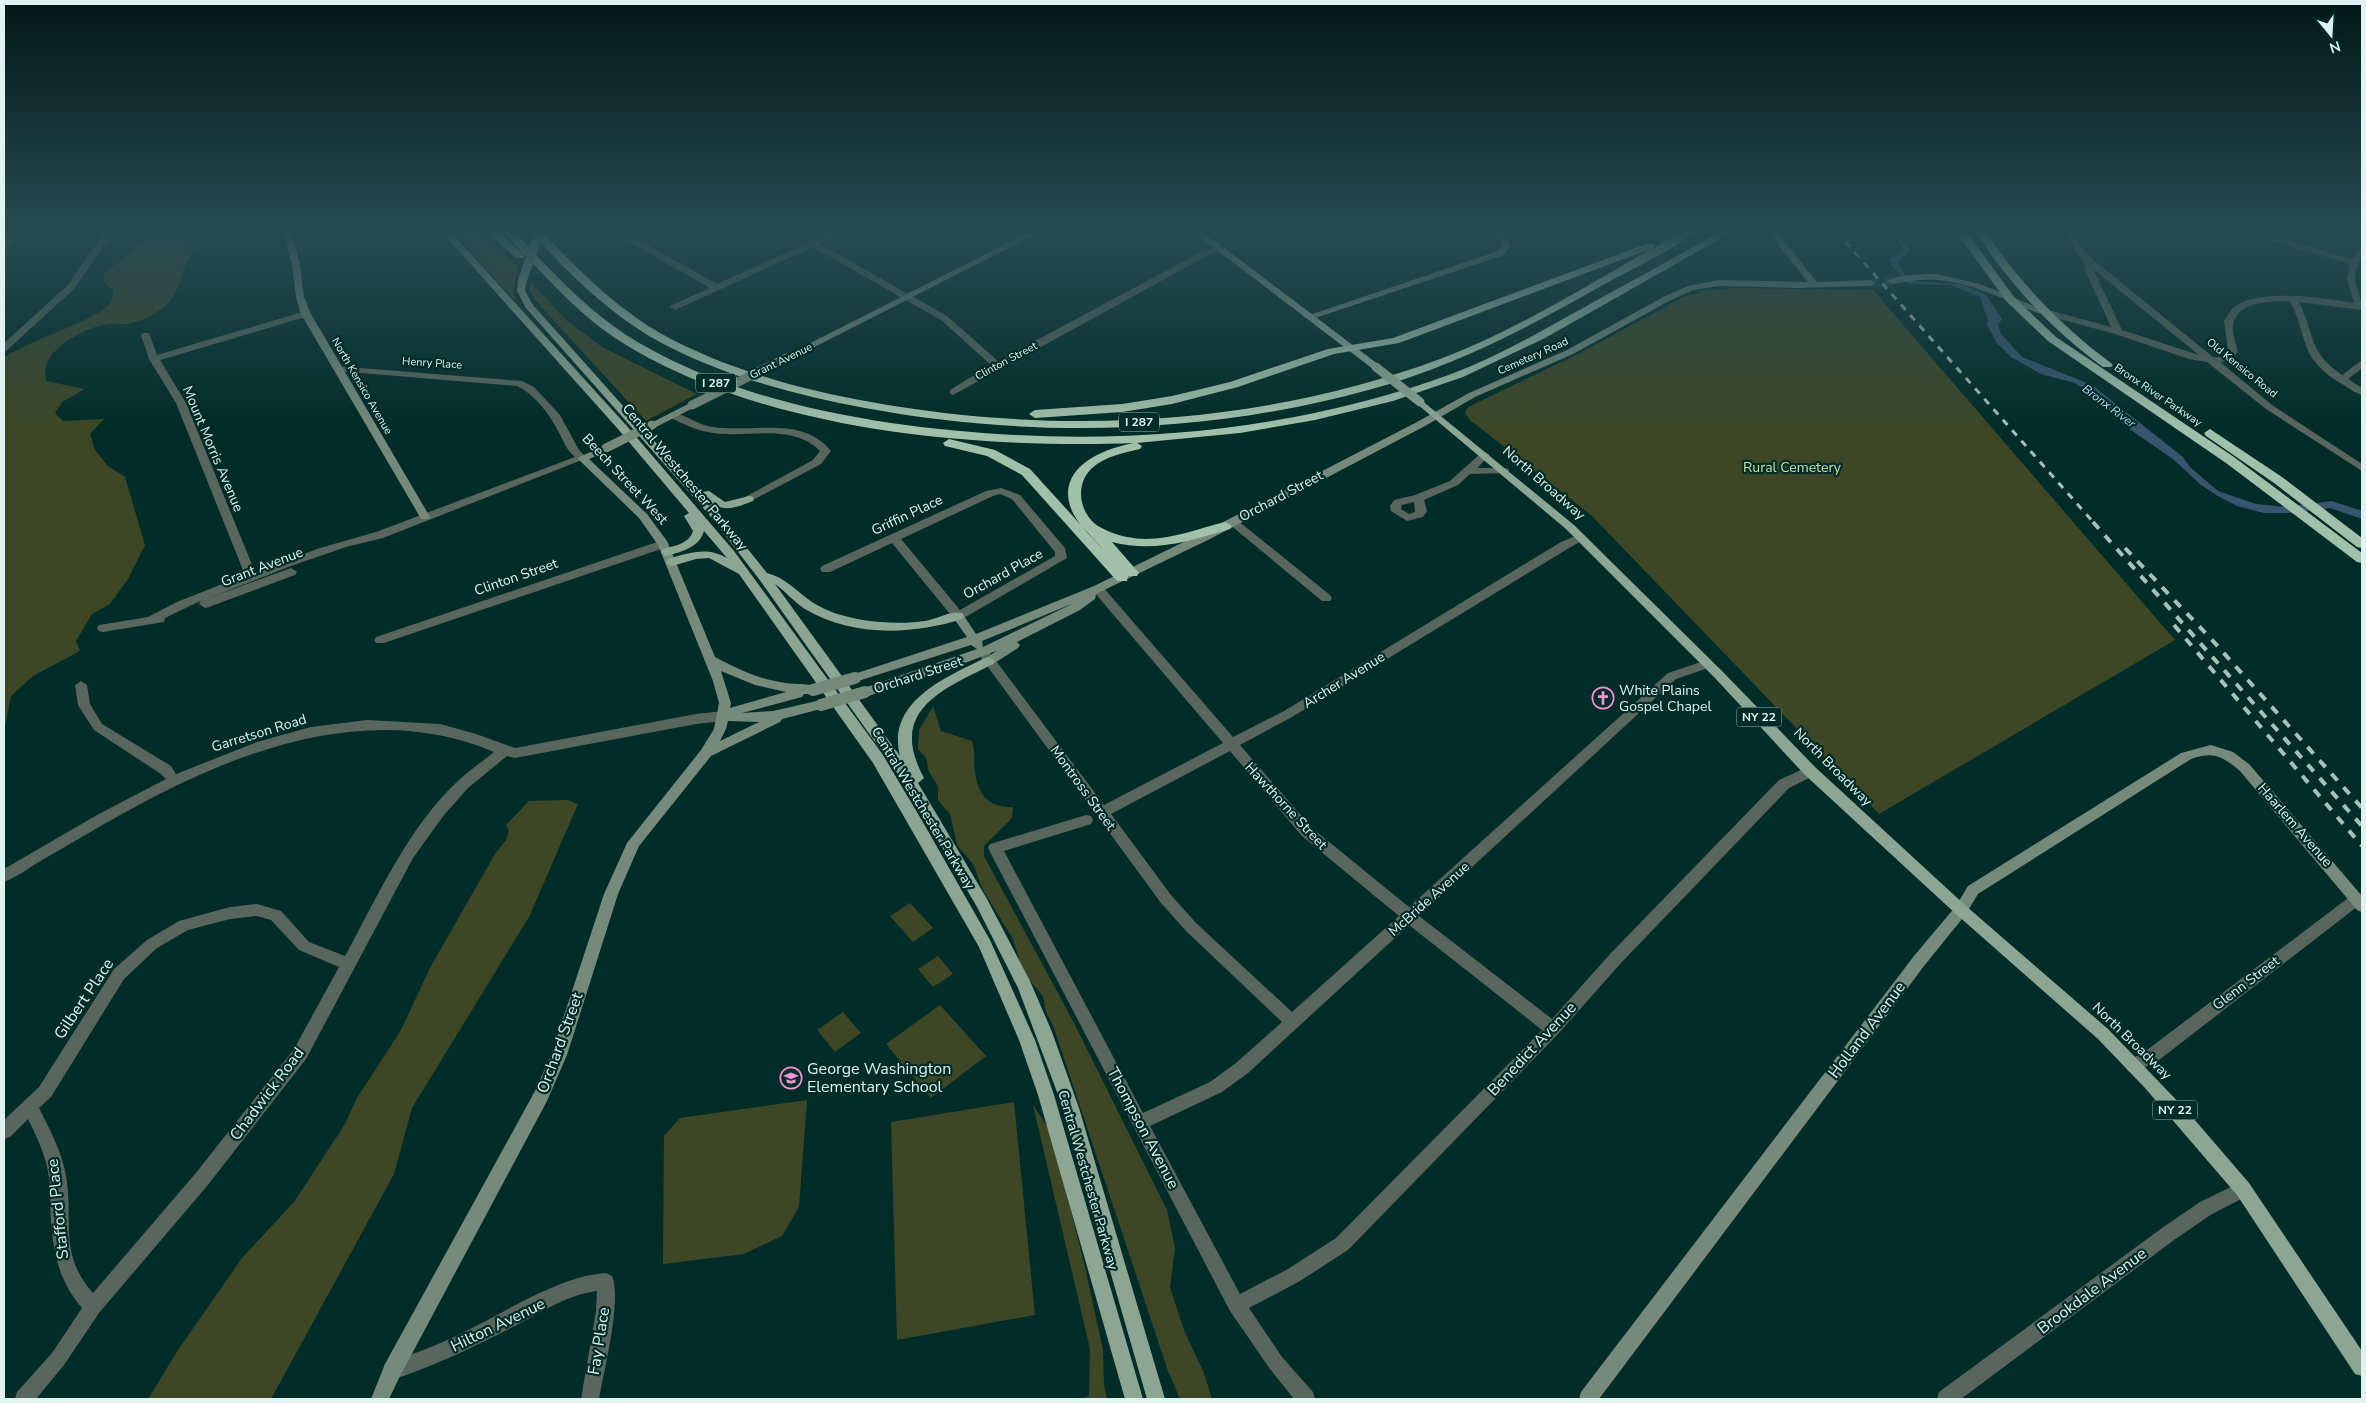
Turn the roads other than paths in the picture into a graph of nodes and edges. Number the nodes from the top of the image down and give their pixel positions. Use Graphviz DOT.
graph roads {
  1 [pos="60,296"];
  2 [pos="300,296"];
  3 [pos="505,296"];
  4 [pos="524,296"];
  5 [pos="571,296"];
  6 [pos="602,296"];
  7 [pos="698,296"];
  8 [pos="907,296"];
  9 [pos="908,296"];
  10 [pos="1125,296"];
  11 [pos="1282,296"];
  12 [pos="1371,296"];
  13 [pos="1514,296"];
  14 [pos="1572,296"];
  15 [pos="1612,296"];
  16 [pos="1672,296"];
  17 [pos="2004,296"];
  18 [pos="2008,296"];
  19 [pos="2028,296"];
  20 [pos="2102,296"];
  21 [pos="2133,296"];
  22 [pos="2293,298"];
  23 [pos="2010,299"];
  24 [pos="675,307"];
  25 [pos="2361,307"];
  26 [pos="2041,311"];
  27 [pos="306,314"];
  28 [pos="1309,317"];
  29 [pos="2118,332"];
  30 [pos="146,335"];
  31 [pos="4,348"];
  32 [pos="1354,349"];
  33 [pos="154,359"];
  34 [pos="2212,360"];
  35 [pos="2362,363"];
  36 [pos="997,366"];
  37 [pos="338,368"];
  38 [pos="2342,380"];
  39 [pos="524,385"];
  40 [pos="953,392"];
  41 [pos="2362,392"];
  42 [pos="859,404"];
  43 [pos="673,414"];
  44 [pos="1437,416"];
  45 [pos="896,428"];
  46 [pos="1168,436"];
  47 [pos="1485,455"];
  48 [pos="582,458"];
  49 [pos="2362,468"];
  50 [pos="668,470"];
  51 [pos="1468,471"];
  52 [pos="1505,471"];
  53 [pos="1418,498"];
  54 [pos="749,499"];
  55 [pos="425,517"];
  56 [pos="1084,519"];
  57 [pos="1229,524"];
  58 [pos="379,534"];
  59 [pos="894,538"];
  60 [pos="1581,538"];
  61 [pos="738,544"];
  62 [pos="2362,544"];
  63 [pos="668,553"];
  64 [pos="1061,558"];
  65 [pos="2362,559"];
  66 [pos="826,569"];
  67 [pos="745,572"];
  68 [pos="1127,575"];
  69 [pos="763,576"];
  70 [pos="251,577"];
  71 [pos="1098,589"];
  72 [pos="1326,598"];
  73 [pos="958,616"];
  74 [pos="152,620"];
  75 [pos="103,628"];
  76 [pos="975,639"];
  77 [pos="380,640"];
  78 [pos="986,657"];
  79 [pos="711,660"];
  80 [pos="1707,664"];
  81 [pos="81,685"];
  82 [pos="813,690"];
  83 [pos="784,715"];
  84 [pos="724,716"];
  85 [pos="1231,746"];
  86 [pos="504,751"];
  87 [pos="2220,752"];
  88 [pos="706,753"];
  89 [pos="1810,771"];
  90 [pos="174,779"];
  91 [pos="1101,813"];
  92 [pos="1086,820"];
  93 [pos="936,824"];
  94 [pos="4,876"];
  95 [pos="2360,902"];
  96 [pos="1961,910"];
  97 [pos="1409,916"];
  98 [pos="347,964"];
  99 [pos="1292,1022"];
  100 [pos="1553,1029"];
  101 [pos="2134,1066"];
  102 [pos="30,1107"];
  103 [pos="1141,1122"];
  104 [pos="4,1131"];
  105 [pos="2243,1189"];
  106 [pos="606,1282"];
  107 [pos="1236,1304"];
  108 [pos="93,1307"];
  109 [pos="2362,1367"];
  110 [pos="392,1371"];
  111 [pos="24,1399"];
  112 [pos="380,1399"];
  113 [pos="590,1399"];
  114 [pos="1134,1399"];
  115 [pos="1156,1399"];
  116 [pos="1306,1399"];
  117 [pos="1588,1399"];
  118 [pos="1946,1399"];
  1 -- 31 [label="street"];
  2 -- 27 [label="street, North Kensico Avenue"];
  3 -- 50 [label="main road, Central Westchester Parkway"];
  4 -- 50 [label="main road, Central Westchester Parkway, bridge"];
  5 -- 45 [label="highway, I 287"];
  6 -- 42 [label="highway, I 287"];
  7 -- 24 [label="street"];
  8 -- 43 [label="street, Grant Avenue, bridge"];
  9 -- 36 [label="street"];
  10 -- 36 [label="street, Clinton Street"];
  11 -- 28 [label="main road, North Broadway / NY 22"];
  12 -- 28 [label="street"];
  13 -- 32 [label="highway"];
  14 -- 42 [label="highway, I 287"];
  15 -- 46 [label="highway, I 287"];
  16 -- 44 [label="street, Cemetery Road"];
  17 -- 23 [label="street"];
  18 -- 23 [label="highway, Bronx River Parkway"];
  19 -- 26 [label="highway, Bronx River Parkway"];
  20 -- 29 [label="street, Old Kensico Road"];
  21 -- 34 [label="street, Old Kensico Road"];
  22 -- 25 [label="street"];
  22 -- 34 [label="street"];
  22 -- 38 [label="street"];
  23 -- 26 [label="street"];
  23 -- 65 [label="highway, Bronx River Parkway"];
  26 -- 29 [label="street"];
  26 -- 62 [label="highway, Bronx River Parkway"];
  27 -- 33 [label="street"];
  27 -- 37 [label="street, North Kensico Avenue"];
  28 -- 32 [label="main road, North Broadway / NY 22"];
  29 -- 34 [label="street"];
  30 -- 33 [label="street, Mount Morris Avenue"];
  32 -- 42 [label="highway"];
  32 -- 44 [label="main road, North Broadway / NY 22, bridge"];
  33 -- 70 [label="street, Mount Morris Avenue"];
  34 -- 49 [label="street, Old Kensico Road"];
  35 -- 38 [label="street"];
  36 -- 40 [label="street, Clinton Street"];
  37 -- 39 [label="street, Henry Place"];
  37 -- 55 [label="street, North Kensico Avenue"];
  38 -- 41 [label="street"];
  39 -- 48 [label="street, Beech Street West"];
  43 -- 48 [label="street, Grant Avenue, bridge"];
  43 -- 54 [label="street"];
  44 -- 47 [label="main road, North Broadway / NY 22"];
  44 -- 57 [label="street, Orchard Street"];
  45 -- 46 [label="highway, I 287"];
  45 -- 68 [label="highway"];
  46 -- 56 [label="highway"];
  47 -- 51 [label="street"];
  47 -- 52 [label="main road, North Broadway / NY 22"];
  48 -- 55 [label="street, Grant Avenue"];
  48 -- 63 [label="street, Beech Street West"];
  50 -- 54 [label="main road"];
  50 -- 61 [label="main road, Central Westchester Parkway"];
  50 -- 63 [label="main road"];
  50 -- 67 [label="main road, Central Westchester Parkway"];
  51 -- 52 [label="street"];
  51 -- 53 [label="street"];
  52 -- 60 [label="main road, North Broadway / NY 22"];
  54 -- 61 [label="main road"];
  55 -- 58 [label="street, Grant Avenue"];
  56 -- 57 [label="highway"];
  56 -- 68 [label="highway"];
  57 -- 68 [label="street, Orchard Street"];
  57 -- 72 [label="street"];
  58 -- 70 [label="street, Grant Avenue"];
  58 -- 74 [label="street, Grant Avenue"];
  59 -- 64 [label="street, Griffin Place"];
  59 -- 66 [label="street, Griffin Place"];
  59 -- 73 [label="street, Montross Street"];
  60 -- 80 [label="main road, North Broadway / NY 22"];
  60 -- 85 [label="street, Archer Avenue"];
  61 -- 69 [label="main road, Central Westchester Parkway"];
  63 -- 67 [label="main road"];
  63 -- 77 [label="street, Clinton Street"];
  63 -- 79 [label="street, Beech Street West"];
  64 -- 73 [label="street, Orchard Place"];
  67 -- 114 [label="main road, Central Westchester Parkway"];
  68 -- 71 [label="street, Orchard Street"];
  69 -- 73 [label="main road"];
  69 -- 93 [label="main road, Central Westchester Parkway"];
  70 -- 74 [label="street, Grant Avenue"];
  71 -- 76 [label="street, Orchard Street"];
  71 -- 78 [label="street, Orchard Street"];
  71 -- 85 [label="street, Hawthorne Street"];
  73 -- 76 [label="street, Montross Street"];
  74 -- 75 [label="street, Grant Avenue"];
  76 -- 78 [label="street, Montross Street"];
  76 -- 82 [label="street, Orchard Street, bridge"];
  78 -- 83 [label="street, Orchard Street, bridge"];
  78 -- 91 [label="street, Montross Street"];
  78 -- 93 [label="main road"];
  79 -- 82 [label="street"];
  79 -- 84 [label="street, Beech Street West"];
  80 -- 89 [label="main road, North Broadway / NY 22"];
  80 -- 97 [label="street, McBride Avenue"];
  81 -- 90 [label="street"];
  82 -- 84 [label="street, Orchard Street"];
  83 -- 84 [label="street, Orchard Street"];
  83 -- 88 [label="street"];
  84 -- 86 [label="street, Garretson Road"];
  84 -- 88 [label="street, Orchard Street"];
  85 -- 91 [label="street, Archer Avenue"];
  85 -- 97 [label="street, Hawthorne Street"];
  86 -- 90 [label="street, Garretson Road"];
  86 -- 98 [label="street, Chadwick Road"];
  87 -- 95 [label="street, Haarlem Avenue"];
  87 -- 96 [label="street, Holland Avenue"];
  88 -- 110 [label="street, Orchard Street"];
  89 -- 96 [label="main road, North Broadway / NY 22"];
  89 -- 100 [label="street, Benedict Avenue"];
  90 -- 94 [label="street, Garretson Road"];
  91 -- 99 [label="street, Montross Street"];
  92 -- 103 [label="street, Thompson Avenue"];
  93 -- 115 [label="main road, Central Westchester Parkway"];
  95 -- 101 [label="street, Glenn Street"];
  96 -- 101 [label="main road, North Broadway / NY 22"];
  96 -- 117 [label="street, Holland Avenue"];
  97 -- 99 [label="street, McBride Avenue"];
  97 -- 100 [label="street, Hawthorne Street"];
  98 -- 102 [label="street, Gilbert Place"];
  98 -- 108 [label="street, Chadwick Road"];
  99 -- 103 [label="street, McBride Avenue"];
  100 -- 107 [label="street, Benedict Avenue"];
  101 -- 105 [label="main road, North Broadway / NY 22"];
  102 -- 104 [label="street, Gilbert Place"];
  102 -- 108 [label="street, Stafford Place"];
  103 -- 107 [label="street, Thompson Avenue"];
  105 -- 109 [label="main road, North Broadway / NY 22"];
  105 -- 118 [label="street, Brookdale Avenue"];
  106 -- 110 [label="street, Hilton Avenue"];
  106 -- 113 [label="street, Fay Place"];
  107 -- 116 [label="street, Thompson Avenue"];
  108 -- 111 [label="street, Chadwick Road"];
  110 -- 112 [label="street, Orchard Street"];
}
